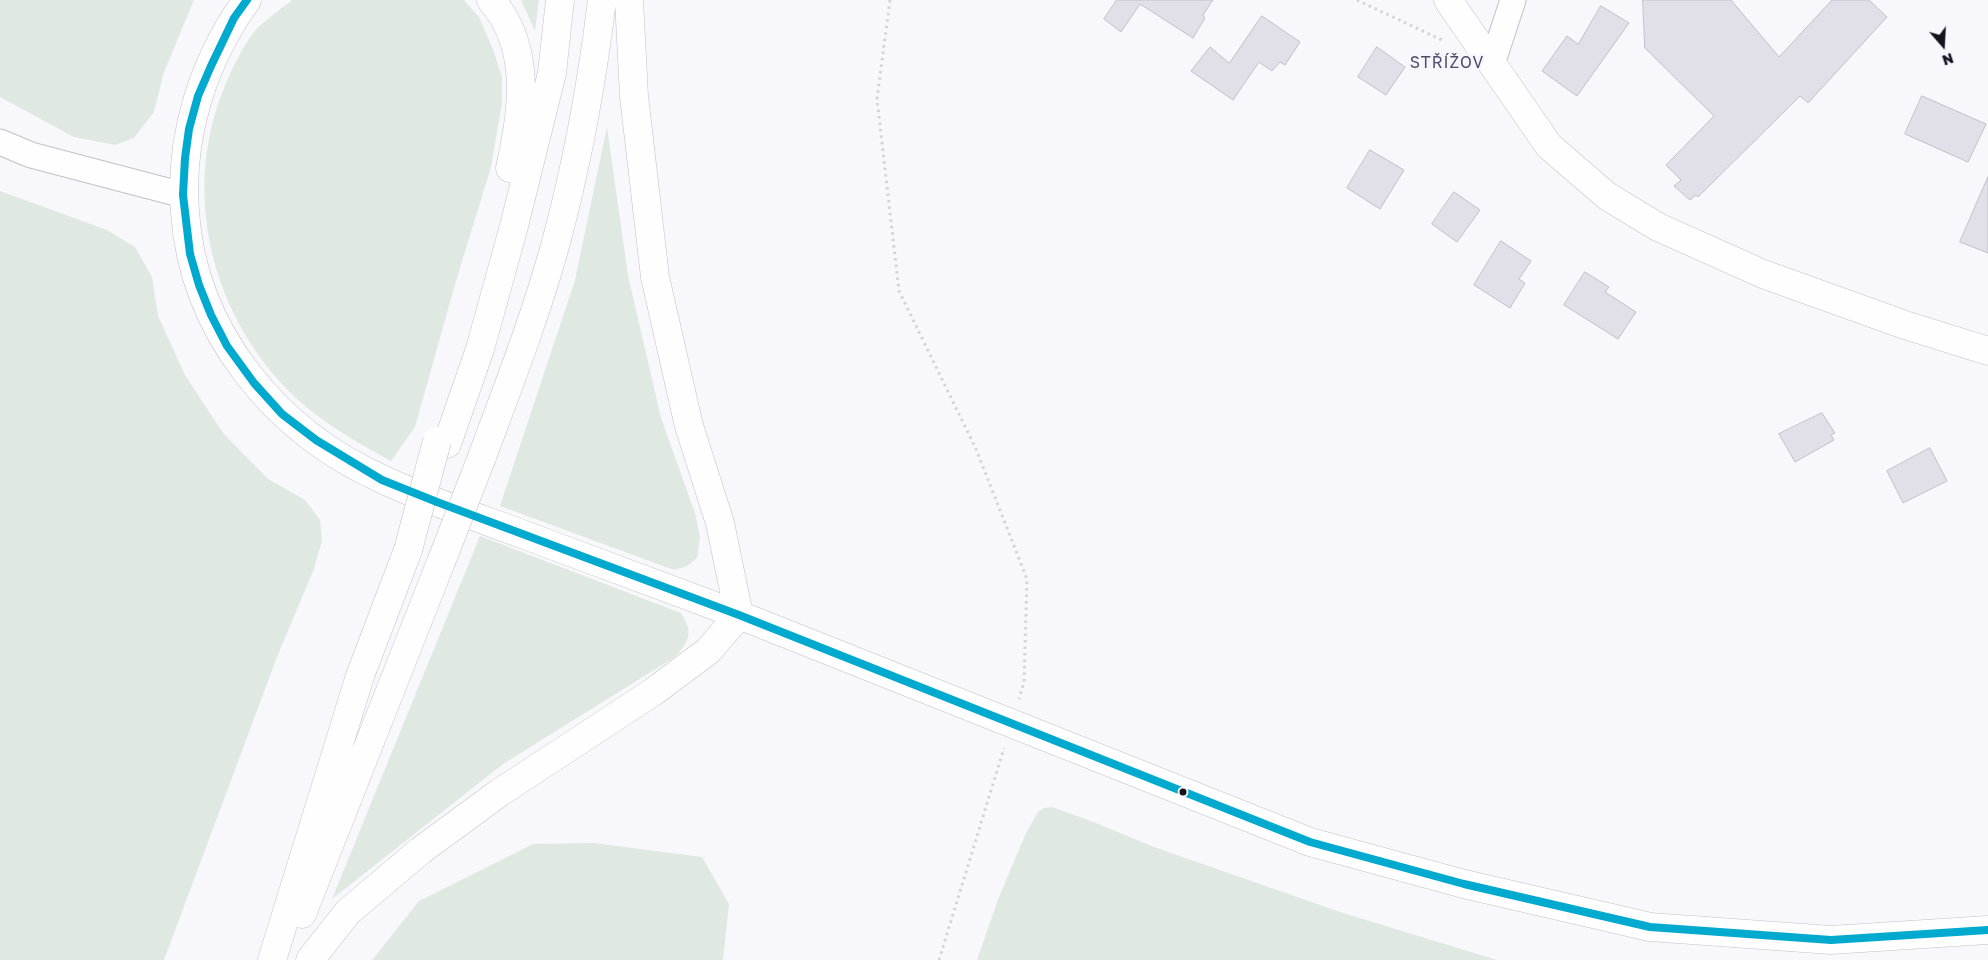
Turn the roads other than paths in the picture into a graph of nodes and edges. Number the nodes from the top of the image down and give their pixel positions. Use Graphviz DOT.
graph roads {
  1 [pos="247,0"];
  2 [pos="261,0"];
  3 [pos="491,0"];
  4 [pos="560,0"];
  5 [pos="602,0"];
  6 [pos="629,0"];
  7 [pos="1448,0"];
  8 [pos="1513,0"];
  9 [pos="1492,64"];
  10 [pos="211,66"];
  11 [pos="0,142"];
  12 [pos="183,195"];
  13 [pos="1988,351"];
  14 [pos="442,442"];
  15 [pos="738,615"];
  16 [pos="1988,930"];
  17 [pos="272,960"];
  18 [pos="284,960"];
  19 [pos="310,960"];
  1 -- 10 [label="main road"];
  2 -- 10 [label="main road"];
  3 -- 14 [label="main road"];
  4 -- 14 [label="main road"];
  5 -- 18 [label="main road, bridge"];
  6 -- 15 [label="main road"];
  7 -- 9 [label="main road"];
  8 -- 9 [label="street"];
  9 -- 13 [label="main road"];
  10 -- 12 [label="main road"];
  11 -- 12 [label="street"];
  12 -- 15 [label="main road"];
  14 -- 17 [label="main road, bridge"];
  15 -- 16 [label="main road"];
  15 -- 19 [label="main road"];
}
